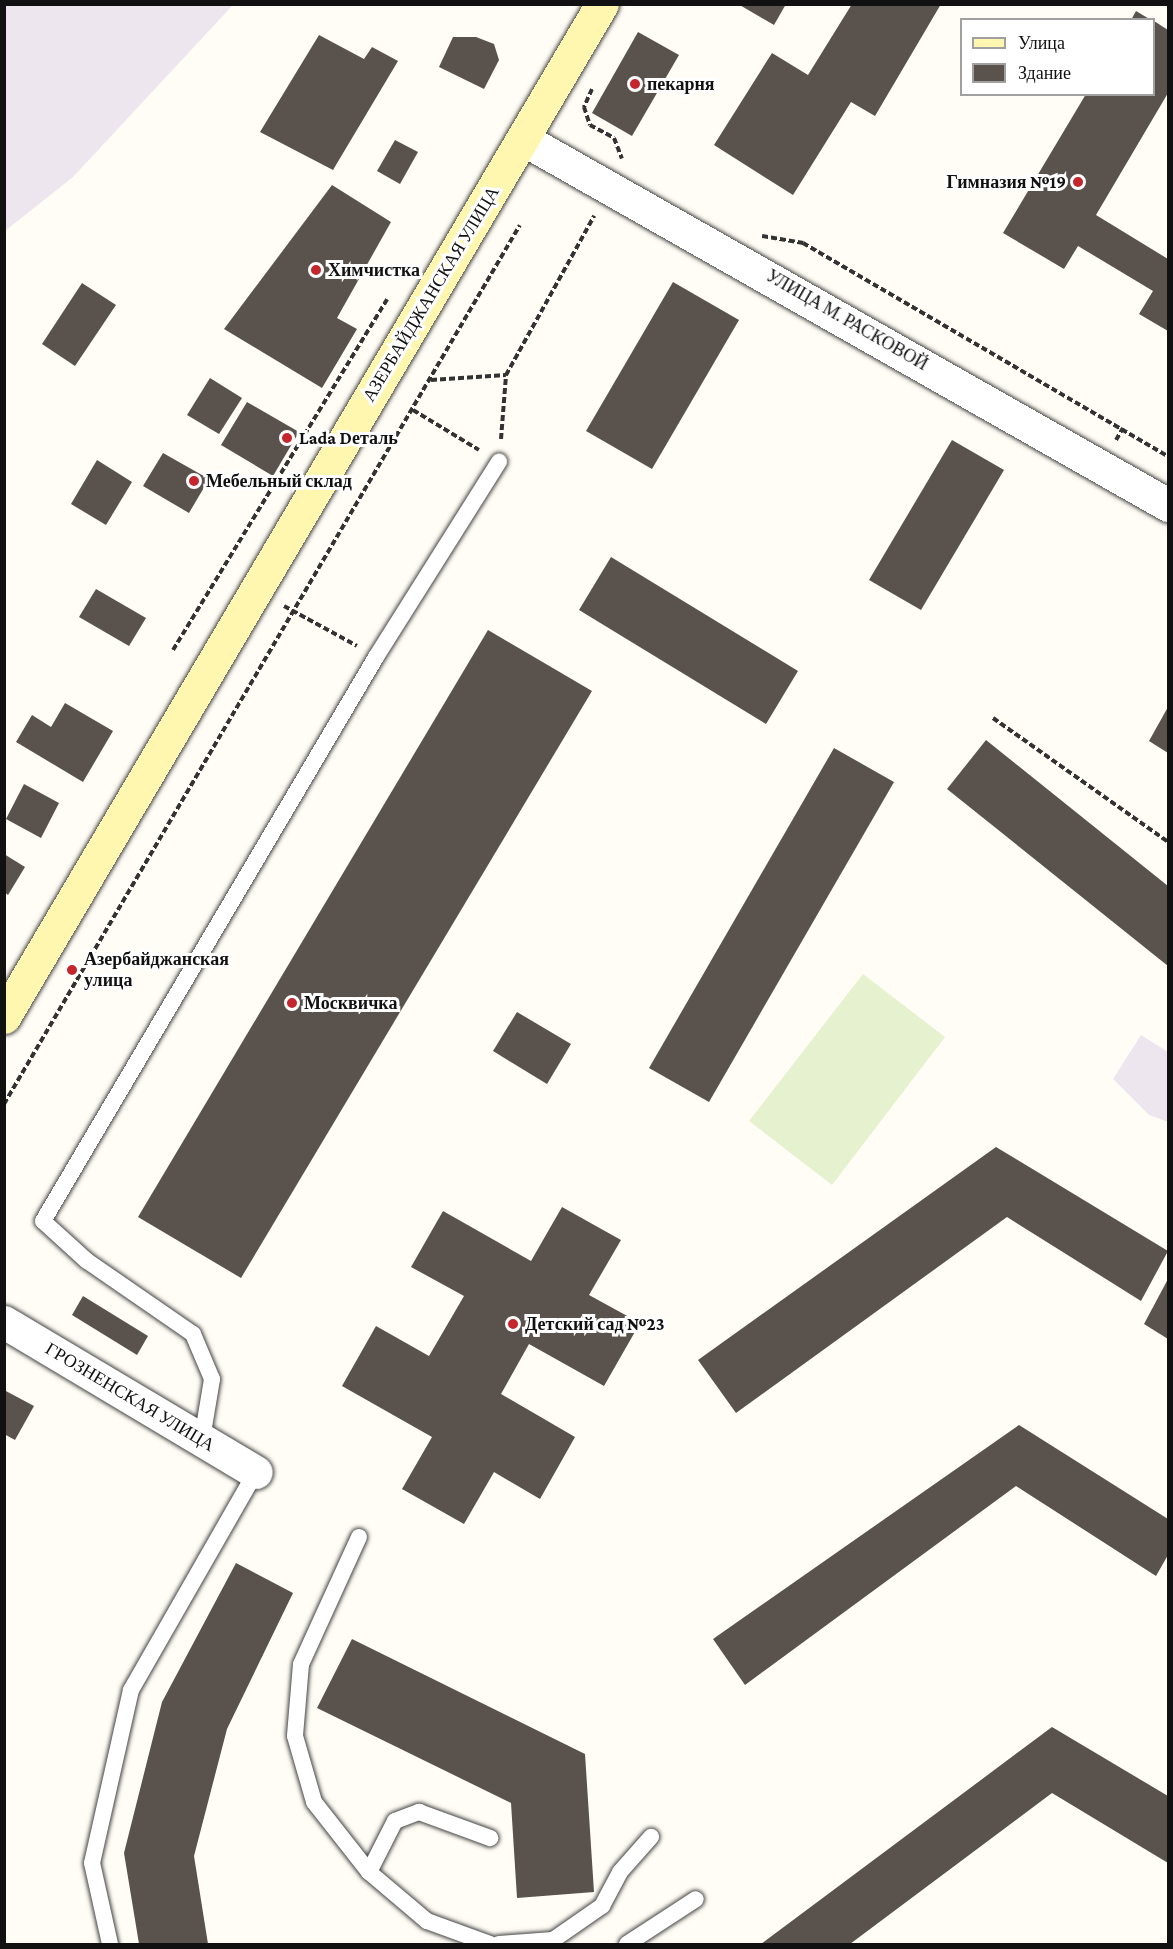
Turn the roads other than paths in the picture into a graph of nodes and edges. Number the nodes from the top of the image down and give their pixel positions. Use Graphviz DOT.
graph roads {
  1 [pos="602,4"];
  2 [pos="523,139"];
  3 [pos="499,462"];
  4 [pos="1168,505"];
  5 [pos="4,1017"];
  6 [pos="4,1322"];
  7 [pos="202,1439"];
  8 [pos="256,1472"];
  9 [pos="358,1537"];
  10 [pos="651,1837"];
  11 [pos="490,1838"];
  12 [pos="369,1872"];
  13 [pos="696,1899"];
  14 [pos="110,1944"];
  15 [pos="490,1944"];
  16 [pos="499,1944"];
  17 [pos="627,1944"];
  1 -- 2 [label="main road, АЗЕРБАЙДЖАНСКАЯ УЛИЦА"];
  2 -- 4 [label="street, УЛИЦА М. РАСКОВОЙ"];
  2 -- 5 [label="main road, АЗЕРБАЙДЖАНСКАЯ УЛИЦА"];
  3 -- 7 [label="lane"];
  6 -- 7 [label="street, ГРОЗНЕНСКАЯ УЛИЦА"];
  7 -- 8 [label="street, ГРОЗНЕНСКАЯ УЛИЦА"];
  8 -- 14 [label="lane"];
  9 -- 12 [label="lane"];
  10 -- 16 [label="lane"];
  11 -- 12 [label="lane"];
  12 -- 15 [label="lane"];
  13 -- 17 [label="lane"];
}
